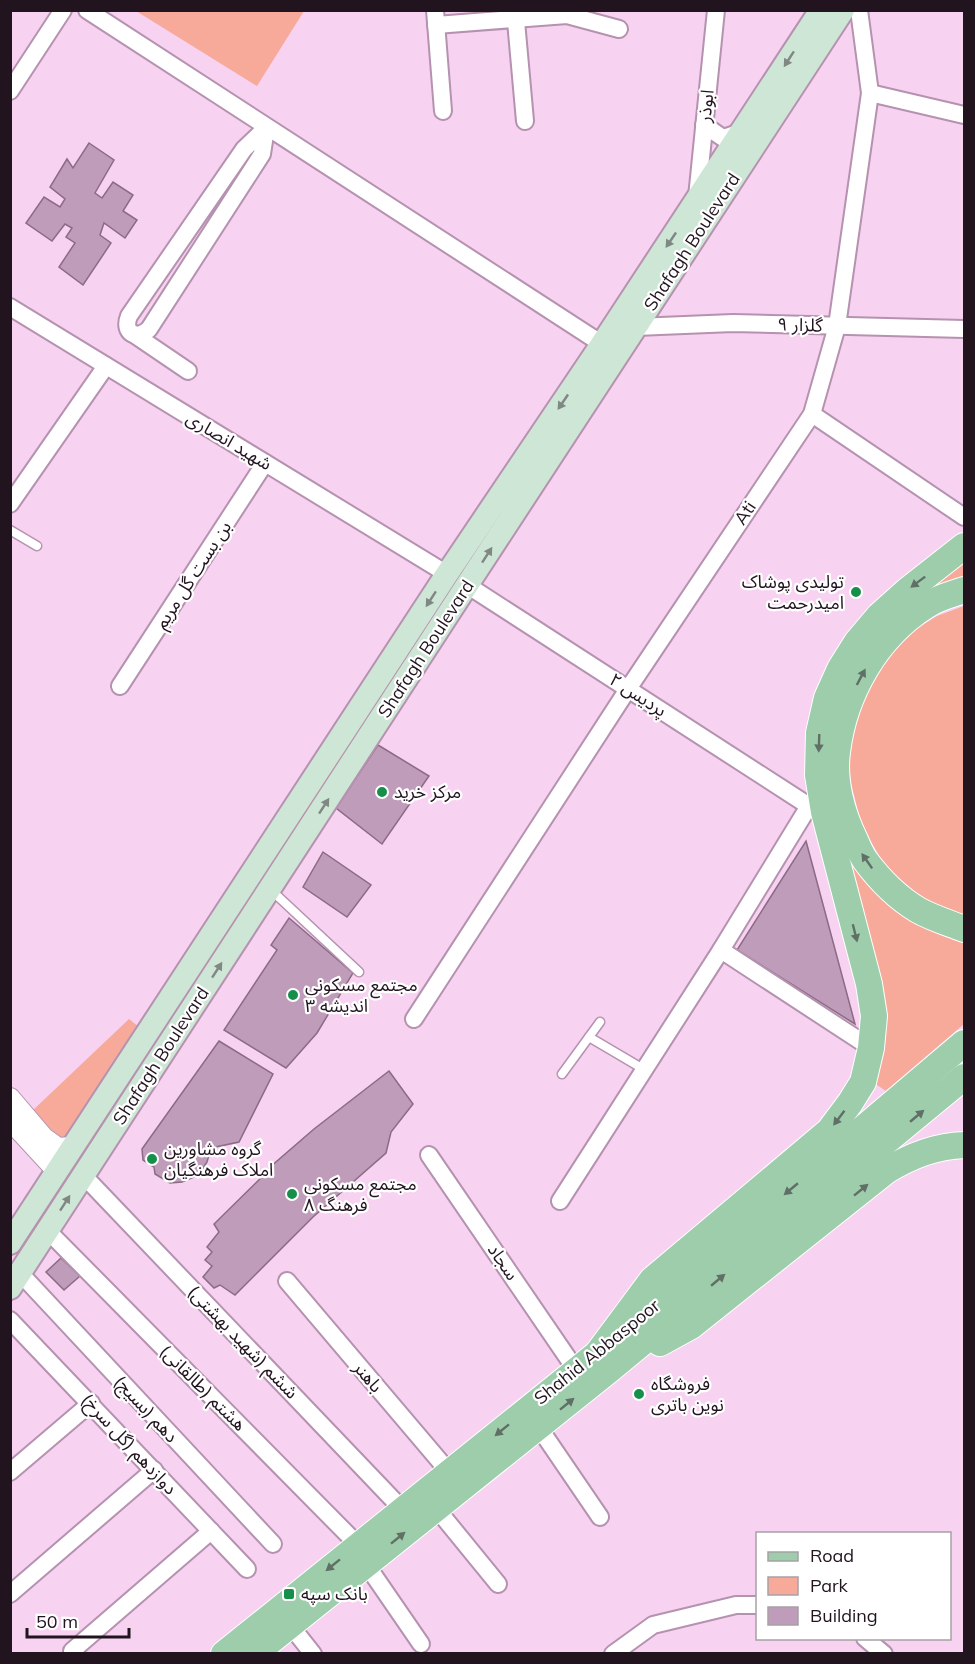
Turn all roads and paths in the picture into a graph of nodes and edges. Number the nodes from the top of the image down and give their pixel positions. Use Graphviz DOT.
graph roads {
  1 [pos="63,10"];
  2 [pos="87,10"];
  3 [pos="716,10"];
  4 [pos="821,10"];
  5 [pos="843,10"];
  6 [pos="859,10"];
  7 [pos="567,13"];
  8 [pos="515,15"];
  9 [pos="435,18"];
  10 [pos="619,29"];
  11 [pos="10,91"];
  12 [pos="870,93"];
  13 [pos="443,111"];
  14 [pos="964,115"];
  15 [pos="525,121"];
  16 [pos="704,125"];
  17 [pos="266,128"];
  18 [pos="741,132"];
  19 [pos="697,201"];
  20 [pos="10,307"];
  21 [pos="837,326"];
  22 [pos="636,327"];
  23 [pos="964,330"];
  24 [pos="602,344"];
  25 [pos="106,366"];
  26 [pos="188,371"];
  27 [pos="812,414"];
  28 [pos="265,463"];
  29 [pos="10,504"];
  30 [pos="964,517"];
  31 [pos="10,530"];
  32 [pos="37,546"];
  33 [pos="964,546"];
  34 [pos="447,574"];
  35 [pos="467,585"];
  36 [pos="964,590"];
  37 [pos="120,686"];
  38 [pos="628,688"];
  39 [pos="270,889"];
  40 [pos="964,929"];
  41 [pos="721,950"];
  42 [pos="359,972"];
  43 [pos="414,1019"];
  44 [pos="600,1022"];
  45 [pos="589,1037"];
  46 [pos="964,1043"];
  47 [pos="871,1048"];
  48 [pos="645,1070"];
  49 [pos="562,1074"];
  50 [pos="964,1077"];
  51 [pos="10,1098"];
  52 [pos="10,1120"];
  53 [pos="964,1145"];
  54 [pos="57,1155"];
  55 [pos="429,1155"];
  56 [pos="83,1175"];
  57 [pos="561,1202"];
  58 [pos="47,1230"];
  59 [pos="10,1243"];
  60 [pos="15,1280"];
  61 [pos="287,1281"];
  62 [pos="10,1320"];
  63 [pos="603,1362"];
  64 [pos="576,1370"];
  65 [pos="91,1403"];
  66 [pos="538,1426"];
  67 [pos="154,1470"];
  68 [pos="10,1472"];
  69 [pos="448,1472"];
  70 [pos="436,1508"];
  71 [pos="402,1509"];
  72 [pos="600,1518"];
  73 [pos="211,1531"];
  74 [pos="273,1544"];
  75 [pos="362,1555"];
  76 [pos="247,1569"];
  77 [pos="498,1584"];
  78 [pos="10,1594"];
  79 [pos="756,1605"];
  80 [pos="290,1625"];
  81 [pos="868,1640"];
  82 [pos="421,1644"];
  83 [pos="72,1651"];
  84 [pos="224,1653"];
  85 [pos="254,1653"];
  86 [pos="313,1653"];
  87 [pos="613,1653"];
  88 [pos="884,1653"];
  1 -- 11 [label="street"];
  2 -- 17 [label="street"];
  3 -- 16 [label="street, ابوذر"];
  4 -- 18 [label="main road, Shafagh Boulevard, one-way"];
  5 -- 22 [label="main road, Shafagh Boulevard"];
  6 -- 12 [label="street, Ati"];
  7 -- 8 [label="street"];
  7 -- 10 [label="street"];
  8 -- 9 [label="street"];
  8 -- 15 [label="street"];
  9 -- 13 [label="street"];
  12 -- 14 [label="street"];
  12 -- 21 [label="street, Ati"];
  16 -- 18 [label="street"];
  16 -- 19 [label="street, ابوذر"];
  17 -- 24 [label="street"];
  17 -- 26 [label="street"];
  18 -- 19 [label="main road, Shafagh Boulevard"];
  19 -- 24 [label="main road, Shafagh Boulevard, one-way"];
  20 -- 25 [label="street, شهید انصاری"];
  21 -- 22 [label="street, گلزار ۹"];
  21 -- 23 [label="street, گلزار ۹"];
  21 -- 27 [label="street, Ati"];
  35 -- 22 [label="main road, Shafagh Boulevard, one-way"];
  24 -- 34 [label="main road, Shafagh Boulevard, one-way"];
  25 -- 28 [label="street, شهید انصاری"];
  25 -- 29 [label="street"];
  27 -- 30 [label="street"];
  27 -- 38 [label="street, Ati"];
  28 -- 34 [label="street, شهید انصاری"];
  28 -- 37 [label="street, بن بست گل مریم"];
  31 -- 32 [label="lane"];
  33 -- 47 [label="main road, one-way"];
  34 -- 54 [label="main road, Shafagh Boulevard, one-way"];
  35 -- 38 [label="street, پردیس ۲"];
  39 -- 35 [label="main road, Shafagh Boulevard, one-way"];
  40 -- 36 [label="main road, one-way"];
  38 -- 41 [label="street, پردیس ۲"];
  38 -- 43 [label="street, Ati"];
  39 -- 42 [label="lane"];
  56 -- 39 [label="main road, Shafagh Boulevard, one-way"];
  41 -- 47 [label="street"];
  41 -- 48 [label="street"];
  44 -- 45 [label="lane"];
  45 -- 48 [label="lane"];
  45 -- 49 [label="lane"];
  46 -- 63 [label="main road, Shahid Abbaspoor, one-way"];
  47 -- 63 [label="main road, one-way"];
  48 -- 57 [label="street"];
  63 -- 50 [label="main road, Shahid Abbaspoor, one-way"];
  51 -- 54 [label="street"];
  52 -- 54 [label="street"];
  63 -- 53 [label="main road, one-way"];
  54 -- 59 [label="main road, Shafagh Boulevard"];
  55 -- 64 [label="street, سجاد"];
  58 -- 56 [label="main road, Shafagh Boulevard, one-way"];
  56 -- 71 [label="street, ششم (شهید بهشتی)"];
  58 -- 60 [label="main road, Shafagh Boulevard"];
  58 -- 75 [label="street, هشتم (طالقانی)"];
  60 -- 74 [label="street, دهم (بسیج)"];
  61 -- 69 [label="street, باهنر"];
  62 -- 65 [label="street, دوازدهم (گل سرخ)"];
  63 -- 64 [label="main road, Shahid Abbaspoor"];
  66 -- 63 [label="main road, Shahid Abbaspoor, one-way"];
  64 -- 69 [label="main road, Shahid Abbaspoor, one-way"];
  65 -- 67 [label="street, دوازدهم (گل سرخ)"];
  65 -- 68 [label="street"];
  66 -- 70 [label="main road, Shahid Abbaspoor"];
  66 -- 72 [label="street"];
  67 -- 73 [label="street, دوازدهم (گل سرخ)"];
  67 -- 78 [label="street"];
  69 -- 71 [label="main road, Shahid Abbaspoor"];
  75 -- 70 [label="main road, Shahid Abbaspoor, one-way"];
  70 -- 77 [label="street"];
  71 -- 75 [label="main road, Shahid Abbaspoor"];
  73 -- 76 [label="street, دوازدهم (گل سرخ)"];
  73 -- 83 [label="street"];
  75 -- 80 [label="main road, Shahid Abbaspoor"];
  75 -- 82 [label="street, هشتم (طالقانی)"];
  75 -- 84 [label="main road, Shahid Abbaspoor, one-way"];
  79 -- 87 [label="street"];
  80 -- 85 [label="main road, Shahid Abbaspoor"];
  80 -- 86 [label="street"];
  81 -- 88 [label="street"];
}
